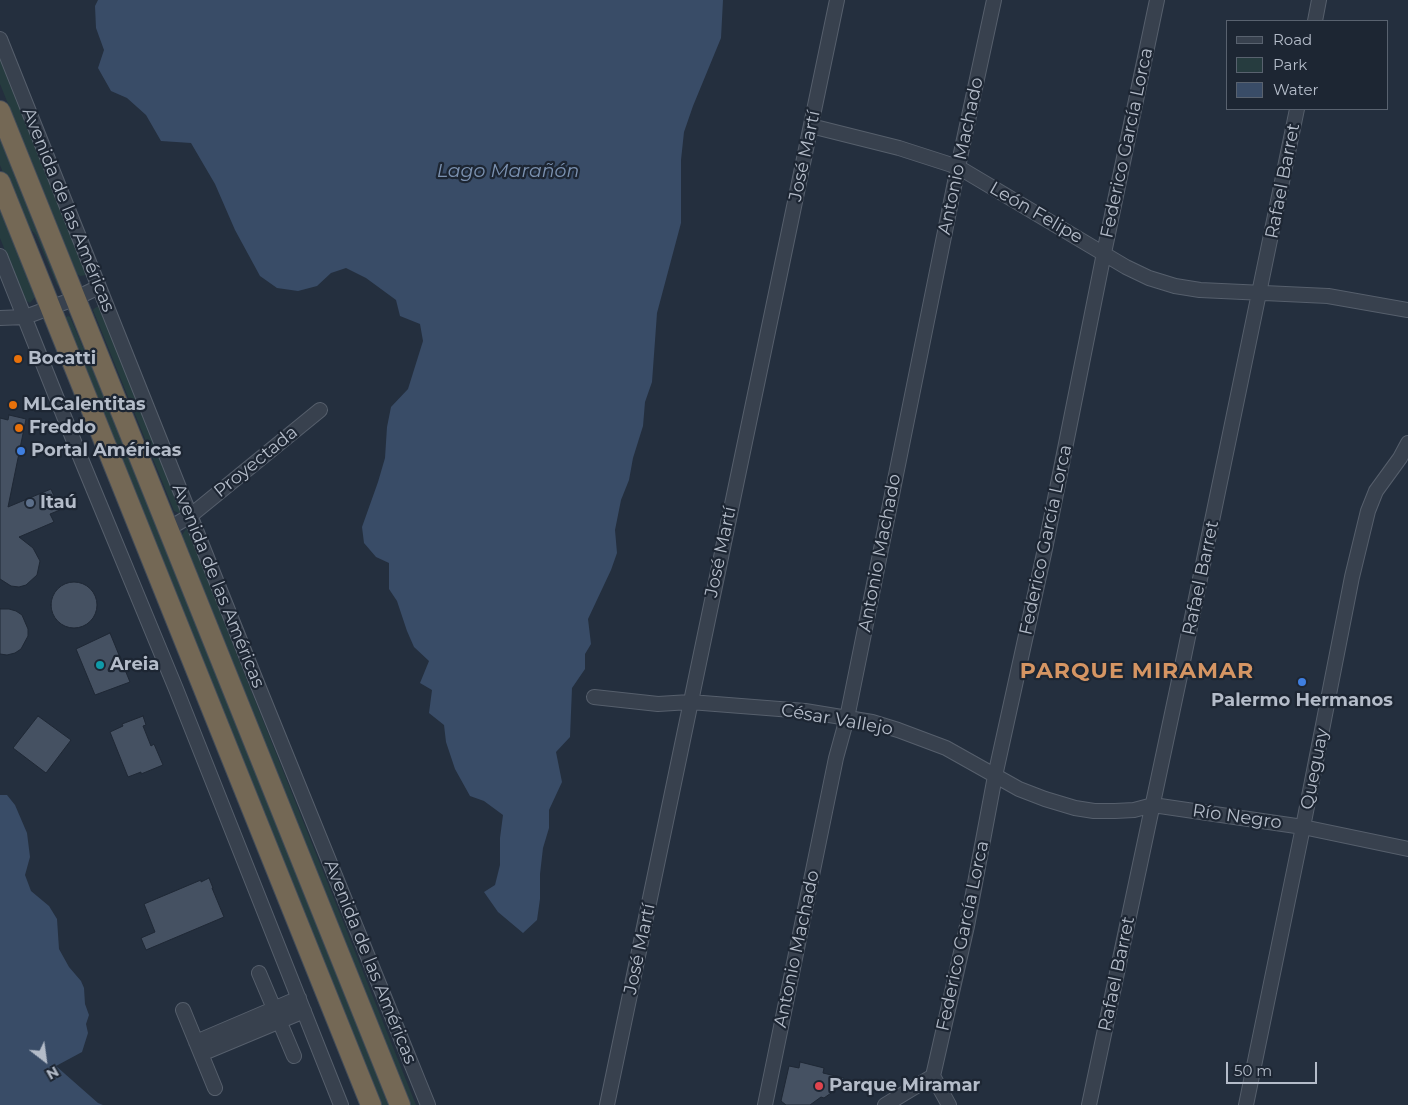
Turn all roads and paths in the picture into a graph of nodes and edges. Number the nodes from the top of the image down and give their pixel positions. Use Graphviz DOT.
graph roads {
  1 [pos="837,0"];
  2 [pos="994,0"];
  3 [pos="1157,0"];
  4 [pos="1319,0"];
  5 [pos="1315,20"];
  6 [pos="0,39"];
  7 [pos="1297,110"];
  8 [pos="0,111"];
  9 [pos="811,126"];
  10 [pos="958,167"];
  11 [pos="0,182"];
  12 [pos="1104,253"];
  13 [pos="0,256"];
  14 [pos="99,287"];
  15 [pos="1260,293"];
  16 [pos="74,299"];
  17 [pos="50,308"];
  18 [pos="1408,310"];
  19 [pos="25,317"];
  20 [pos="0,318"];
  21 [pos="320,410"];
  22 [pos="1408,443"];
  23 [pos="190,516"];
  24 [pos="168,530"];
  25 [pos="594,697"];
  26 [pos="690,702"];
  27 [pos="847,718"];
  28 [pos="995,776"];
  29 [pos="1153,805"];
  30 [pos="1303,827"];
  31 [pos="1408,849"];
  32 [pos="259,973"];
  33 [pos="302,1004"];
  34 [pos="183,1010"];
  35 [pos="277,1015"];
  36 [pos="198,1048"];
  37 [pos="294,1056"];
  38 [pos="933,1076"];
  39 [pos="215,1088"];
  40 [pos="342,1105"];
  41 [pos="371,1105"];
  42 [pos="400,1105"];
  43 [pos="428,1105"];
  44 [pos="607,1105"];
  45 [pos="765,1105"];
  46 [pos="885,1105"];
  47 [pos="949,1105"];
  48 [pos="1089,1105"];
  49 [pos="1246,1105"];
  1 -- 9 [label="street, José Martí"];
  2 -- 10 [label="street, Antonio Machado"];
  3 -- 12 [label="street, Federico García Lorca"];
  4 -- 5 [label="street"];
  6 -- 14 [label="street, Avenida de las Américas"];
  7 -- 15 [label="street, Rafael Barret"];
  8 -- 16 [label="highway, Avenida de las Américas"];
  9 -- 10 [label="street, León Felipe"];
  9 -- 26 [label="street, José Martí"];
  10 -- 12 [label="street, León Felipe"];
  10 -- 27 [label="street, Antonio Machado"];
  11 -- 17 [label="highway"];
  12 -- 15 [label="street, León Felipe"];
  12 -- 28 [label="street, Federico García Lorca"];
  13 -- 19 [label="street"];
  14 -- 16 [label="street"];
  14 -- 23 [label="street, Avenida de las Américas"];
  15 -- 18 [label="street, León Felipe"];
  15 -- 29 [label="street, Rafael Barret"];
  16 -- 17 [label="street"];
  16 -- 24 [label="highway, Avenida de las Américas"];
  17 -- 19 [label="street"];
  17 -- 41 [label="highway"];
  19 -- 20 [label="street"];
  19 -- 33 [label="street"];
  21 -- 23 [label="street, Proyectada"];
  22 -- 30 [label="street, Queguay"];
  23 -- 24 [label="street, Proyectada"];
  23 -- 43 [label="street, Avenida de las Américas"];
  24 -- 42 [label="highway, Avenida de las Américas"];
  25 -- 26 [label="street, César Vallejo"];
  26 -- 27 [label="street, César Vallejo"];
  26 -- 44 [label="street, José Martí"];
  27 -- 28 [label="street, César Vallejo"];
  27 -- 45 [label="street, Antonio Machado"];
  28 -- 29 [label="street, César Vallejo"];
  28 -- 38 [label="street, Federico García Lorca"];
  29 -- 30 [label="street, Río Negro"];
  29 -- 48 [label="street, Rafael Barret"];
  30 -- 31 [label="street, Río Negro"];
  30 -- 49 [label="street, Queguay"];
  32 -- 35 [label="street"];
  33 -- 35 [label="street"];
  33 -- 40 [label="street"];
  34 -- 36 [label="street"];
  35 -- 36 [label="street"];
  35 -- 37 [label="street"];
  36 -- 39 [label="street"];
  38 -- 46 [label="street"];
  38 -- 47 [label="street"];
}
